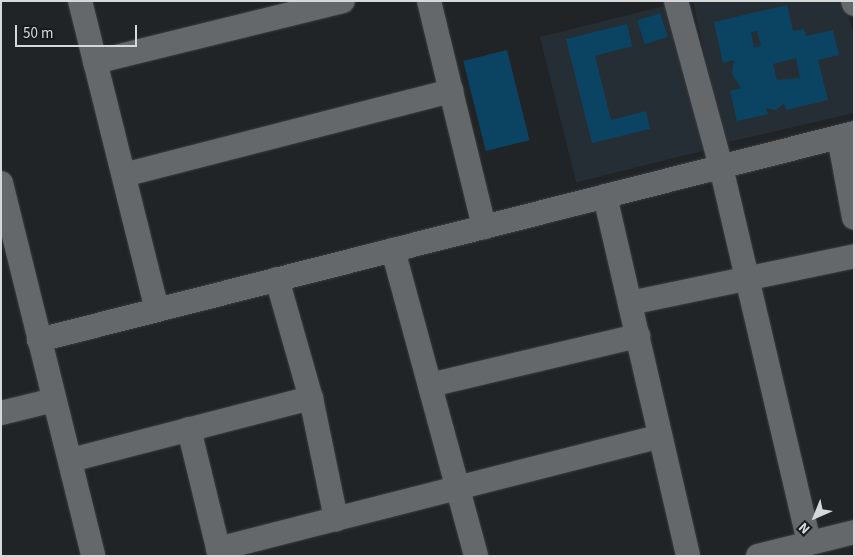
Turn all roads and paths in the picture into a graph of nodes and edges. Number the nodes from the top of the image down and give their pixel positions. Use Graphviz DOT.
graph roads {
  1 [pos="80,1"];
  2 [pos="343,1"];
  3 [pos="429,1"];
  4 [pos="676,1"];
  5 [pos="95,62"];
  6 [pos="451,91"];
  7 [pos="846,135"];
  8 [pos="721,167"];
  9 [pos="124,175"];
  10 [pos="1,183"];
  11 [pos="605,196"];
  12 [pos="854,218"];
  13 [pos="484,227"];
  14 [pos="393,250"];
  15 [pos="854,256"];
  16 [pos="277,279"];
  17 [pos="747,280"];
  18 [pos="630,303"];
  19 [pos="157,309"];
  20 [pos="638,336"];
  21 [pos="39,340"];
  22 [pos="430,385"];
  23 [pos="311,398"];
  24 [pos="54,400"];
  25 [pos="1,413"];
  26 [pos="189,429"];
  27 [pos="660,436"];
  28 [pos="71,460"];
  29 [pos="456,488"];
  30 [pos="336,519"];
  31 [pos="854,532"];
  32 [pos="809,543"];
  33 [pos="219,553"];
  34 [pos="93,556"];
  35 [pos="476,556"];
  36 [pos="688,556"];
  37 [pos="758,556"];
  1 -- 5 [label="street"];
  2 -- 5 [label="street"];
  3 -- 6 [label="street"];
  4 -- 8 [label="street"];
  5 -- 9 [label="street"];
  6 -- 9 [label="street"];
  6 -- 13 [label="street"];
  7 -- 8 [label="street"];
  7 -- 12 [label="street"];
  8 -- 11 [label="street"];
  8 -- 17 [label="street"];
  9 -- 19 [label="street"];
  10 -- 21 [label="street"];
  11 -- 13 [label="street"];
  11 -- 18 [label="street"];
  13 -- 14 [label="street"];
  14 -- 16 [label="street"];
  14 -- 22 [label="street"];
  15 -- 17 [label="street"];
  16 -- 19 [label="street"];
  16 -- 23 [label="street"];
  17 -- 18 [label="street"];
  17 -- 32 [label="street"];
  18 -- 20 [label="street"];
  19 -- 21 [label="street"];
  20 -- 22 [label="street"];
  20 -- 27 [label="street"];
  21 -- 24 [label="street"];
  22 -- 29 [label="street"];
  23 -- 26 [label="street"];
  23 -- 30 [label="street"];
  24 -- 25 [label="street"];
  24 -- 28 [label="street"];
  26 -- 28 [label="street"];
  26 -- 33 [label="street"];
  27 -- 29 [label="street"];
  27 -- 36 [label="street"];
  28 -- 34 [label="street"];
  29 -- 30 [label="street"];
  29 -- 35 [label="street"];
  30 -- 33 [label="street"];
  31 -- 32 [label="street"];
  32 -- 37 [label="street"];
}
